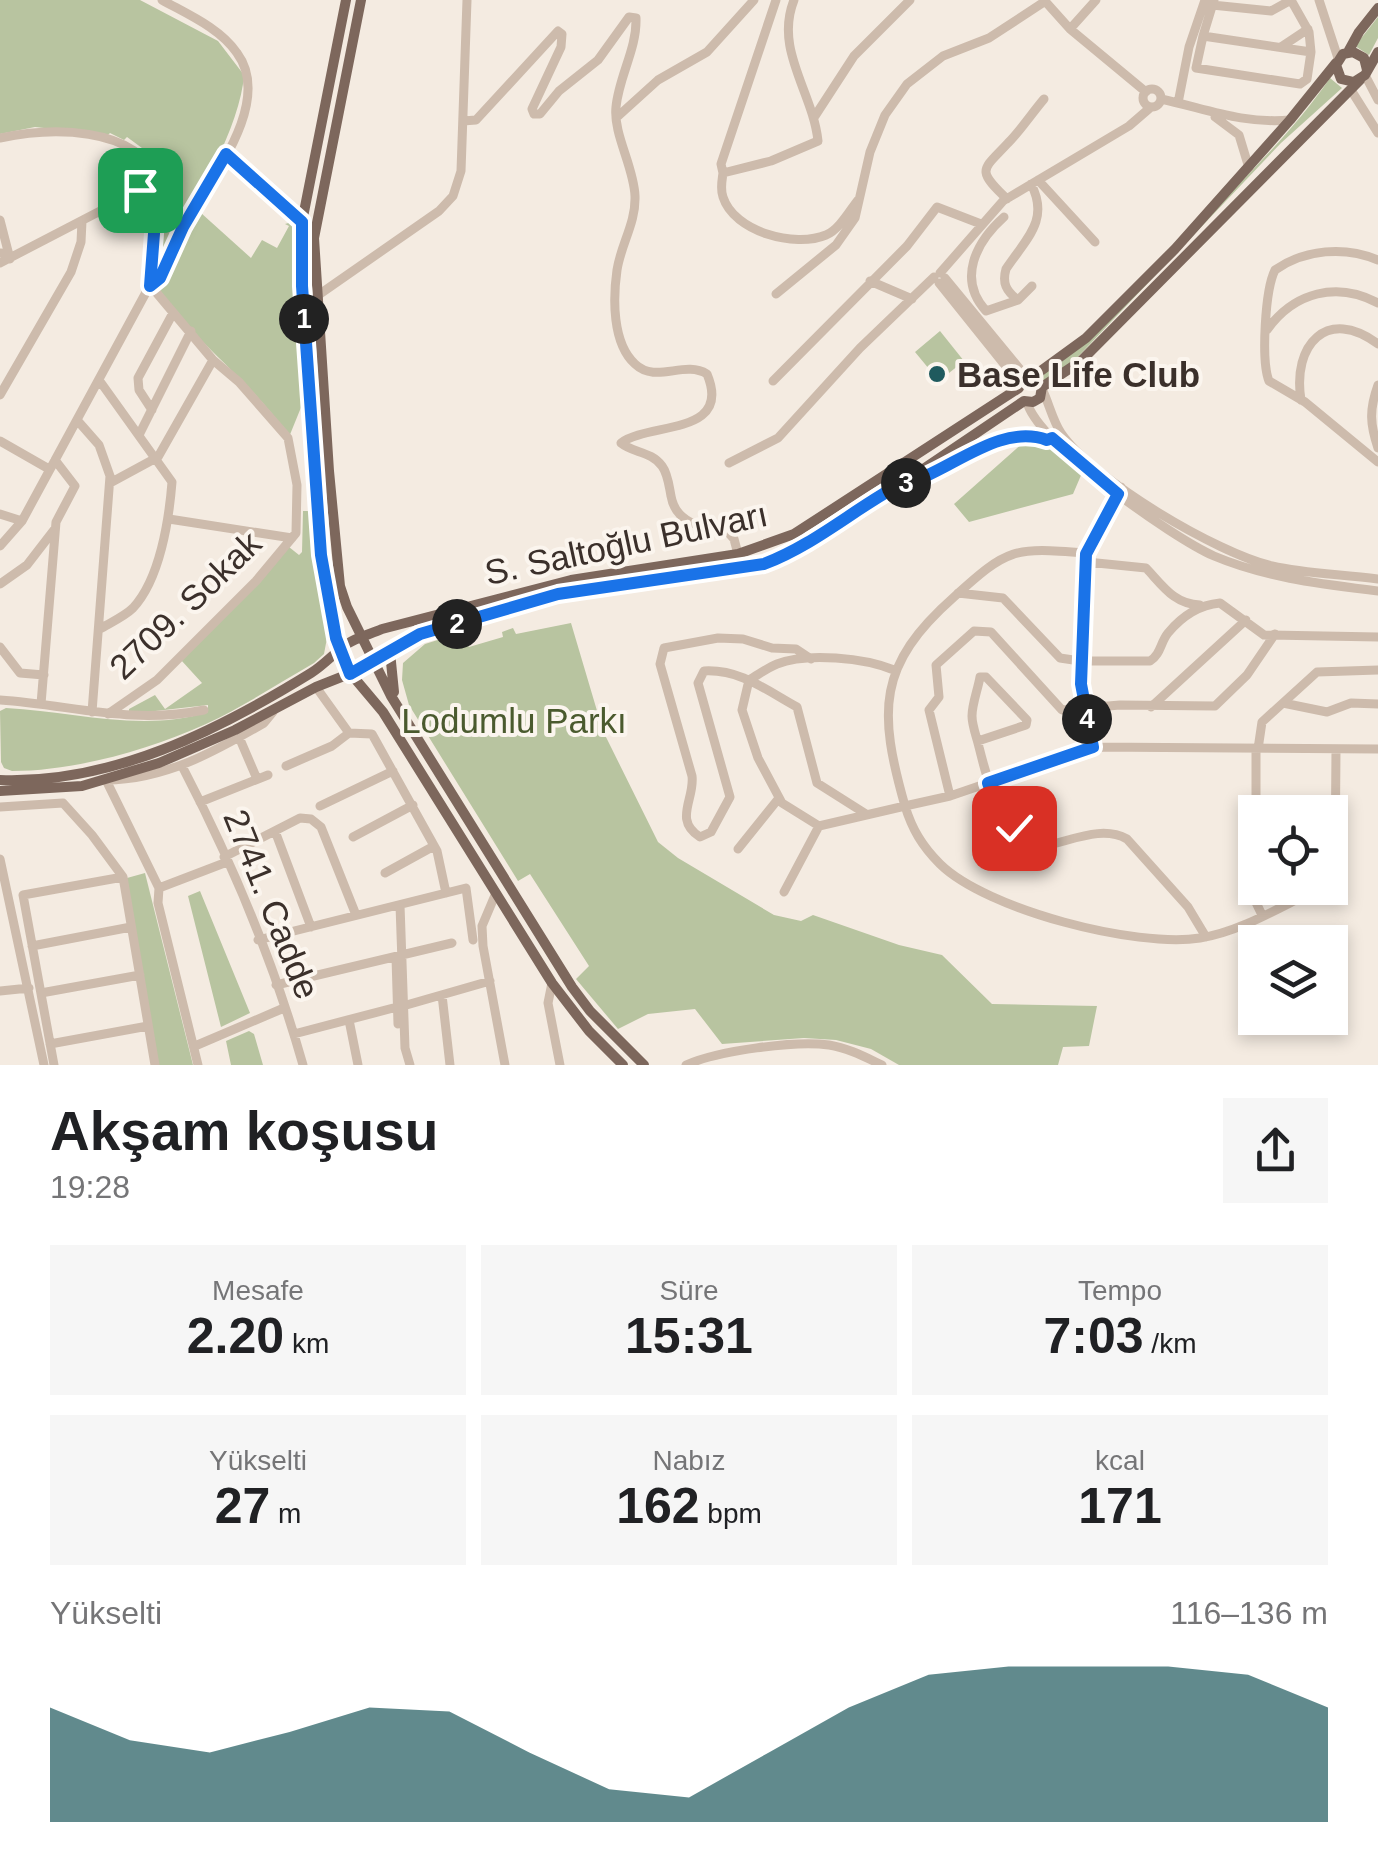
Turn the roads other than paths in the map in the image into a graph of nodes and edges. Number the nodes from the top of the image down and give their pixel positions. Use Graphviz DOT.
graph roads {
  1 [pos="162,0"];
  2 [pos="346,0"];
  3 [pos="361,0"];
  4 [pos="467,0"];
  5 [pos="754,0"];
  6 [pos="776,0"];
  7 [pos="794,0"];
  8 [pos="910,0"];
  9 [pos="1096,0"];
  10 [pos="1291,0"];
  11 [pos="1319,0"];
  12 [pos="1044,1"];
  13 [pos="1210,2"];
  14 [pos="1378,8"];
  15 [pos="1070,29"];
  16 [pos="1308,29"];
  17 [pos="1203,36"];
  18 [pos="1280,47"];
  19 [pos="1312,52"];
  20 [pos="1378,52"];
  21 [pos="1342,56"];
  22 [pos="1364,75"];
  23 [pos="1351,90"];
  24 [pos="1146,92"];
  25 [pos="1044,99"];
  26 [pos="1161,99"];
  27 [pos="1378,100"];
  28 [pos="1178,102"];
  29 [pos="1151,107"];
  30 [pos="1204,110"];
  31 [pos="815,116"];
  32 [pos="616,118"];
  33 [pos="1290,120"];
  34 [pos="463,121"];
  35 [pos="1378,133"];
  36 [pos="0,138"];
  37 [pos="226,154"];
  38 [pos="1249,168"];
  39 [pos="723,173"];
  40 [pos="158,181"];
  41 [pos="1035,182"];
  42 [pos="860,198"];
  43 [pos="1007,199"];
  44 [pos="1004,217"];
  45 [pos="0,220"];
  46 [pos="82,221"];
  47 [pos="302,222"];
  48 [pos="982,224"];
  49 [pos="1095,242"];
  50 [pos="3,257"];
  51 [pos="1378,260"];
  52 [pos="939,277"];
  53 [pos="870,281"];
  54 [pos="150,286"];
  55 [pos="1032,286"];
  56 [pos="776,294"];
  57 [pos="317,296"];
  58 [pos="912,299"];
  59 [pos="1018,300"];
  60 [pos="1378,303"];
  61 [pos="173,313"];
  62 [pos="1267,330"];
  63 [pos="190,332"];
  64 [pos="1378,344"];
  65 [pos="212,360"];
  66 [pos="99,380"];
  67 [pos="772,381"];
  68 [pos="1025,382"];
  69 [pos="1378,386"];
  70 [pos="1043,389"];
  71 [pos="0,396"];
  72 [pos="1301,400"];
  73 [pos="1026,401"];
  74 [pos="152,410"];
  75 [pos="77,420"];
  76 [pos="140,433"];
  77 [pos="1052,438"];
  78 [pos="0,441"];
  79 [pos="1378,448"];
  80 [pos="158,457"];
  81 [pos="1378,462"];
  82 [pos="729,464"];
  83 [pos="52,465"];
  84 [pos="110,483"];
  85 [pos="893,488"];
  86 [pos="1119,490"];
  87 [pos="0,514"];
  88 [pos="169,518"];
  89 [pos="22,521"];
  90 [pos="55,529"];
  91 [pos="292,538"];
  92 [pos="0,546"];
  93 [pos="738,554"];
  94 [pos="1086,558"];
  95 [pos="1378,579"];
  96 [pos="0,584"];
  97 [pos="1378,591"];
  98 [pos="958,593"];
  99 [pos="1174,599"];
  100 [pos="1200,605"];
  101 [pos="1186,617"];
  102 [pos="1246,620"];
  103 [pos="100,629"];
  104 [pos="1275,634"];
  105 [pos="364,636"];
  106 [pos="1378,637"];
  107 [pos="0,648"];
  108 [pos="340,650"];
  109 [pos="390,652"];
  110 [pos="811,659"];
  111 [pos="376,662"];
  112 [pos="1080,662"];
  113 [pos="894,670"];
  114 [pos="1378,670"];
  115 [pos="350,674"];
  116 [pos="44,675"];
  117 [pos="749,680"];
  118 [pos="1175,684"];
  119 [pos="316,687"];
  120 [pos="0,700"];
  121 [pos="1283,703"];
  122 [pos="41,704"];
  123 [pos="1378,704"];
  124 [pos="398,707"];
  125 [pos="1151,707"];
  126 [pos="1176,708"];
  127 [pos="1085,709"];
  128 [pos="204,710"];
  129 [pos="273,711"];
  130 [pos="92,712"];
  131 [pos="108,714"];
  132 [pos="349,733"];
  133 [pos="239,737"];
  134 [pos="978,742"];
  135 [pos="1093,747"];
  136 [pos="1378,748"];
  137 [pos="1257,749"];
  138 [pos="1336,750"];
  139 [pos="182,766"];
  140 [pos="286,766"];
  141 [pos="393,771"];
  142 [pos="268,774"];
  143 [pos="257,779"];
  144 [pos="0,780"];
  145 [pos="106,780"];
  146 [pos="988,783"];
  147 [pos="0,791"];
  148 [pos="1256,795"];
  149 [pos="1336,795"];
  150 [pos="950,796"];
  151 [pos="779,798"];
  152 [pos="200,802"];
  153 [pos="413,805"];
  154 [pos="320,806"];
  155 [pos="905,806"];
  156 [pos="0,807"];
  157 [pos="867,815"];
  158 [pos="820,826"];
  159 [pos="275,831"];
  160 [pos="353,836"];
  161 [pos="434,846"];
  162 [pos="738,848"];
  163 [pos="225,859"];
  164 [pos="0,866"];
  165 [pos="384,872"];
  166 [pos="123,878"];
  167 [pos="159,888"];
  168 [pos="496,892"];
  169 [pos="784,892"];
  170 [pos="446,893"];
  171 [pos="400,904"];
  172 [pos="1258,905"];
  173 [pos="1283,905"];
  174 [pos="1262,915"];
  175 [pos="356,916"];
  176 [pos="15,927"];
  177 [pos="131,927"];
  178 [pos="311,927"];
  179 [pos="0,928"];
  180 [pos="1206,937"];
  181 [pos="258,940"];
  182 [pos="472,940"];
  183 [pos="452,943"];
  184 [pos="32,946"];
  185 [pos="399,956"];
  186 [pos="140,976"];
  187 [pos="490,981"];
  188 [pos="552,983"];
  189 [pos="276,985"];
  190 [pos="29,988"];
  191 [pos="0,991"];
  192 [pos="41,992"];
  193 [pos="442,995"];
  194 [pos="400,1007"];
  195 [pos="284,1008"];
  196 [pos="349,1020"];
  197 [pos="148,1026"];
  198 [pos="294,1034"];
  199 [pos="50,1044"];
  200 [pos="194,1046"];
  201 [pos="44,1065"];
  202 [pos="54,1065"];
  203 [pos="155,1065"];
  204 [pos="198,1065"];
  205 [pos="303,1065"];
  206 [pos="358,1065"];
  207 [pos="407,1065"];
  208 [pos="450,1065"];
  209 [pos="505,1065"];
  210 [pos="560,1065"];
  211 [pos="623,1065"];
  212 [pos="644,1065"];
  213 [pos="686,1065"];
  214 [pos="882,1065"];
  1 -- 37 [label="street"];
  2 -- 47 [label="main road"];
  3 -- 57 [label="main road"];
  4 -- 34 [label="street"];
  5 -- 32 [label="street"];
  6 -- 39 [label="street"];
  7 -- 31 [label="street"];
  8 -- 31 [label="street"];
  9 -- 15 [label="street"];
  10 -- 13 [label="street"];
  10 -- 16 [label="street"];
  11 -- 21 [label="street"];
  12 -- 15 [label="street"];
  12 -- 42 [label="street"];
  13 -- 17 [label="street"];
  13 -- 28 [label="street"];
  14 -- 21 [label="main road, S. Saltoğlu Bulvarı"];
  15 -- 24 [label="street"];
  16 -- 18 [label="street"];
  16 -- 19 [label="street"];
  17 -- 18 [label="street"];
  17 -- 19 [label="street"];
  18 -- 19 [label="street"];
  20 -- 22 [label="main road, S. Saltoğlu Bulvarı"];
  21 -- 22 [label="main road"];
  21 -- 22 [label="main road"];
  21 -- 33 [label="main road, S. Saltoğlu Bulvarı"];
  22 -- 23 [label="main road, S. Saltoğlu Bulvarı"];
  22 -- 27 [label="street"];
  23 -- 35 [label="street"];
  23 -- 70 [label="main road, S. Saltoğlu Bulvarı"];
  24 -- 26 [label="street"];
  24 -- 29 [label="street"];
  25 -- 43 [label="street"];
  26 -- 28 [label="street"];
  26 -- 29 [label="street"];
  28 -- 30 [label="street"];
  29 -- 41 [label="street"];
  30 -- 33 [label="street"];
  30 -- 38 [label="street"];
  31 -- 39 [label="street"];
  32 -- 34 [label="street"];
  32 -- 93 [label="street"];
  33 -- 38 [label="main road, S. Saltoğlu Bulvarı"];
  34 -- 57 [label="street"];
  36 -- 40 [label="street"];
  37 -- 47 [label="street"];
  37 -- 54 [label="street"];
  38 -- 68 [label="main road, S. Saltoğlu Bulvarı"];
  39 -- 42 [label="street"];
  40 -- 46 [label="street"];
  40 -- 54 [label="street"];
  41 -- 43 [label="street"];
  41 -- 49 [label="street"];
  41 -- 59 [label="street"];
  42 -- 56 [label="street"];
  43 -- 48 [label="street"];
  44 -- 59 [label="street"];
  45 -- 50 [label="street"];
  46 -- 50 [label="street"];
  46 -- 71 [label="street"];
  47 -- 108 [label="main road"];
  48 -- 52 [label="street"];
  48 -- 53 [label="street"];
  51 -- 62 [label="street"];
  52 -- 58 [label="street"];
  52 -- 68 [label="street"];
  53 -- 58 [label="street"];
  53 -- 67 [label="street"];
  54 -- 61 [label="street, 2709. Sokak"];
  54 -- 66 [label="street"];
  55 -- 59 [label="street"];
  57 -- 105 [label="main road"];
  58 -- 82 [label="street"];
  60 -- 62 [label="street"];
  61 -- 63 [label="street, 2709. Sokak"];
  61 -- 74 [label="street"];
  62 -- 72 [label="street"];
  63 -- 65 [label="street, 2709. Sokak"];
  63 -- 74 [label="street"];
  64 -- 72 [label="street"];
  65 -- 80 [label="street"];
  65 -- 91 [label="street, 2709. Sokak"];
  66 -- 75 [label="street"];
  66 -- 76 [label="street"];
  68 -- 70 [label="main road"];
  68 -- 73 [label="main road"];
  68 -- 93 [label="main road, S. Saltoğlu Bulvarı"];
  69 -- 79 [label="street"];
  70 -- 73 [label="main road, S. Saltoğlu Bulvarı"];
  70 -- 86 [label="street"];
  72 -- 81 [label="street"];
  73 -- 77 [label="street"];
  73 -- 85 [label="main road, S. Saltoğlu Bulvarı"];
  74 -- 76 [label="street"];
  75 -- 83 [label="street"];
  75 -- 84 [label="street"];
  76 -- 80 [label="street"];
  77 -- 85 [label="street"];
  77 -- 86 [label="street"];
  78 -- 83 [label="street"];
  80 -- 84 [label="street"];
  80 -- 88 [label="street"];
  83 -- 89 [label="street"];
  83 -- 90 [label="street"];
  84 -- 103 [label="street"];
  85 -- 109 [label="main road, S. Saltoğlu Bulvarı"];
  86 -- 94 [label="street"];
  86 -- 95 [label="street"];
  86 -- 97 [label="street"];
  87 -- 89 [label="street"];
  88 -- 91 [label="street"];
  88 -- 103 [label="street"];
  89 -- 92 [label="street"];
  90 -- 96 [label="street"];
  90 -- 116 [label="street"];
  91 -- 131 [label="street, 2709. Sokak"];
  93 -- 105 [label="main road, S. Saltoğlu Bulvarı"];
  94 -- 98 [label="street"];
  94 -- 99 [label="street"];
  94 -- 112 [label="street"];
  98 -- 112 [label="street"];
  98 -- 113 [label="street"];
  99 -- 100 [label="street"];
  99 -- 101 [label="street"];
  100 -- 101 [label="street"];
  100 -- 102 [label="street"];
  101 -- 112 [label="street"];
  102 -- 104 [label="street"];
  102 -- 118 [label="street"];
  103 -- 130 [label="street"];
  104 -- 106 [label="street"];
  104 -- 126 [label="street"];
  105 -- 108 [label="main road, S. Saltoğlu Bulvarı"];
  105 -- 111 [label="main road"];
  107 -- 116 [label="street"];
  108 -- 115 [label="main road"];
  108 -- 144 [label="main road, S. Saltoğlu Bulvarı"];
  109 -- 111 [label="main road, S. Saltoğlu Bulvarı"];
  109 -- 124 [label="main road"];
  110 -- 113 [label="street"];
  110 -- 117 [label="street"];
  110 -- 117 [label="street"];
  111 -- 115 [label="main road, S. Saltoğlu Bulvarı"];
  111 -- 124 [label="main road"];
  112 -- 127 [label="street"];
  113 -- 155 [label="street"];
  114 -- 121 [label="street"];
  115 -- 119 [label="main road, S. Saltoğlu Bulvarı"];
  115 -- 168 [label="main road"];
  116 -- 122 [label="street"];
  117 -- 151 [label="street"];
  117 -- 157 [label="street"];
  118 -- 125 [label="street"];
  118 -- 126 [label="street"];
  119 -- 129 [label="main road, S. Saltoğlu Bulvarı"];
  119 -- 132 [label="street"];
  120 -- 122 [label="street"];
  121 -- 123 [label="street"];
  121 -- 137 [label="street"];
  122 -- 130 [label="street"];
  124 -- 212 [label="main road"];
  125 -- 126 [label="street"];
  125 -- 127 [label="street"];
  127 -- 135 [label="street"];
  127 -- 150 [label="street"];
  128 -- 131 [label="street"];
  129 -- 133 [label="street"];
  129 -- 145 [label="main road, S. Saltoğlu Bulvarı"];
  130 -- 131 [label="street"];
  132 -- 140 [label="street"];
  132 -- 141 [label="street"];
  133 -- 139 [label="street"];
  133 -- 143 [label="street"];
  134 -- 134 [label="street"];
  134 -- 146 [label="street"];
  135 -- 137 [label="street"];
  135 -- 146 [label="street"];
  136 -- 138 [label="street"];
  137 -- 138 [label="street"];
  137 -- 148 [label="street"];
  138 -- 149 [label="street"];
  139 -- 145 [label="street"];
  139 -- 152 [label="street, 2741. Cadde"];
  141 -- 153 [label="street"];
  141 -- 154 [label="street"];
  142 -- 143 [label="street"];
  143 -- 152 [label="street"];
  145 -- 147 [label="main road, S. Saltoğlu Bulvarı"];
  145 -- 167 [label="street"];
  146 -- 150 [label="street"];
  146 -- 180 [label="street"];
  150 -- 155 [label="street"];
  151 -- 158 [label="street"];
  151 -- 162 [label="street"];
  152 -- 163 [label="street, 2741. Cadde"];
  153 -- 160 [label="street"];
  153 -- 161 [label="street"];
  155 -- 157 [label="street"];
  155 -- 180 [label="street"];
  156 -- 166 [label="street"];
  157 -- 158 [label="street"];
  158 -- 169 [label="street"];
  159 -- 163 [label="street"];
  159 -- 175 [label="street"];
  159 -- 178 [label="street"];
  161 -- 165 [label="street"];
  161 -- 170 [label="street"];
  163 -- 167 [label="street"];
  163 -- 181 [label="street, 2741. Cadde"];
  164 -- 176 [label="street"];
  166 -- 177 [label="street"];
  166 -- 184 [label="street"];
  167 -- 200 [label="street"];
  168 -- 187 [label="street"];
  168 -- 188 [label="main road"];
  170 -- 171 [label="street"];
  170 -- 182 [label="street"];
  171 -- 175 [label="street"];
  171 -- 185 [label="street"];
  172 -- 174 [label="street"];
  173 -- 174 [label="street"];
  174 -- 180 [label="street"];
  175 -- 178 [label="street"];
  176 -- 179 [label="street"];
  176 -- 190 [label="street"];
  177 -- 184 [label="street"];
  177 -- 186 [label="street"];
  178 -- 181 [label="street"];
  181 -- 189 [label="street, 2741. Cadde"];
  183 -- 185 [label="street"];
  184 -- 192 [label="street"];
  185 -- 189 [label="street"];
  185 -- 194 [label="street"];
  186 -- 192 [label="street"];
  186 -- 197 [label="street"];
  187 -- 193 [label="street"];
  187 -- 209 [label="street"];
  188 -- 210 [label="street"];
  188 -- 211 [label="main road"];
  189 -- 195 [label="street, 2741. Cadde"];
  190 -- 191 [label="street"];
  190 -- 201 [label="street"];
  192 -- 199 [label="street"];
  193 -- 194 [label="street"];
  193 -- 208 [label="street"];
  194 -- 196 [label="street"];
  194 -- 207 [label="street"];
  195 -- 198 [label="street, 2741. Cadde"];
  195 -- 200 [label="street"];
  196 -- 198 [label="street"];
  196 -- 206 [label="street"];
  197 -- 199 [label="street"];
  197 -- 203 [label="street"];
  198 -- 205 [label="street, 2741. Cadde"];
  199 -- 202 [label="street"];
  200 -- 204 [label="street"];
  213 -- 214 [label="street"];
}
